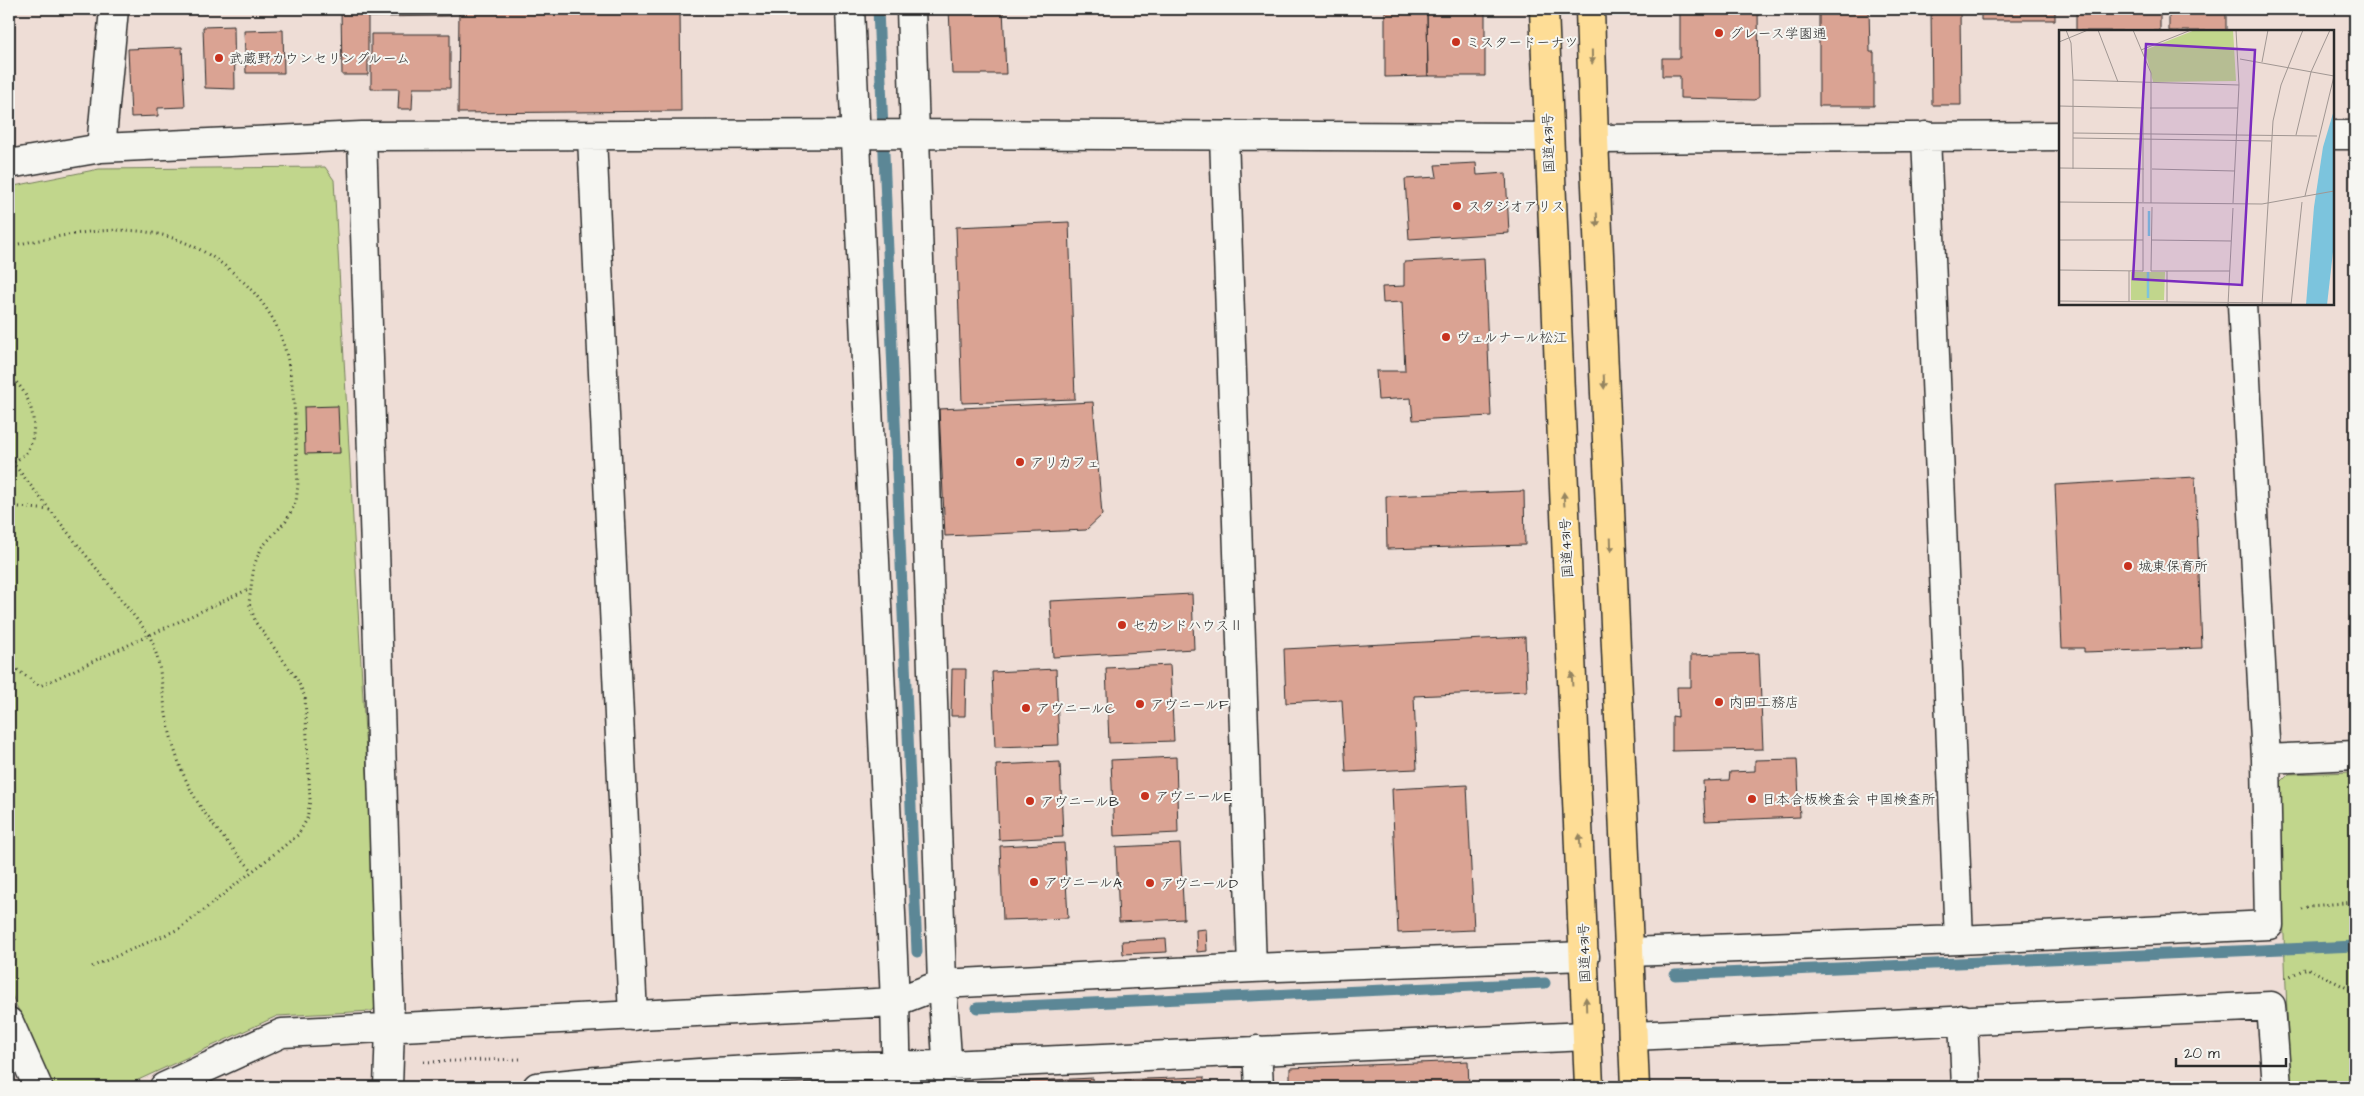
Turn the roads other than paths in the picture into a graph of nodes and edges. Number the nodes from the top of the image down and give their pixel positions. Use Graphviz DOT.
graph roads {
  1 [pos="114,9"];
  2 [pos="850,9"];
  3 [pos="911,9"];
  4 [pos="1544,9"];
  5 [pos="1590,9"];
  6 [pos="914,134"];
  7 [pos="857,135"];
  8 [pos="2334,135"];
  9 [pos="2355,135"];
  10 [pos="362,136"];
  11 [pos="1224,136"];
  12 [pos="1548,136"];
  13 [pos="1926,136"];
  14 [pos="2059,136"];
  15 [pos="592,137"];
  16 [pos="1594,139"];
  17 [pos="101,148"];
  18 [pos="9,164"];
  19 [pos="2242,305"];
  20 [pos="2355,755"];
  21 [pos="2266,759"];
  22 [pos="1959,940"];
  23 [pos="1629,952"];
  24 [pos="1585,956"];
  25 [pos="1252,968"];
  26 [pos="942,984"];
  27 [pos="895,1002"];
  28 [pos="633,1016"];
  29 [pos="1963,1019"];
  30 [pos="9,1022"];
  31 [pos="390,1027"];
  32 [pos="1587,1036"];
  33 [pos="1633,1036"];
  34 [pos="1257,1050"];
  35 [pos="897,1076"];
  36 [pos="948,1076"];
  37 [pos="636,1082"];
  38 [pos="38,1087"];
  39 [pos="164,1087"];
  40 [pos="388,1087"];
  41 [pos="537,1087"];
  42 [pos="1259,1087"];
  43 [pos="1590,1087"];
  44 [pos="1635,1087"];
  45 [pos="1966,1087"];
  46 [pos="2277,1087"];
  1 -- 17 [label="street"];
  2 -- 7 [label="street"];
  3 -- 6 [label="street"];
  4 -- 12 [label="highway, 国道431号"];
  5 -- 16 [label="highway, one-way"];
  6 -- 7 [label="street"];
  6 -- 11 [label="street"];
  6 -- 26 [label="street"];
  7 -- 15 [label="street"];
  7 -- 27 [label="street"];
  8 -- 9 [label="street"];
  10 -- 15 [label="street"];
  10 -- 17 [label="street"];
  10 -- 31 [label="street"];
  11 -- 12 [label="street"];
  11 -- 25 [label="street"];
  24 -- 12 [label="highway, 国道431号, one-way"];
  13 -- 14 [label="street"];
  13 -- 16 [label="street"];
  13 -- 22 [label="street"];
  15 -- 28 [label="street"];
  16 -- 23 [label="highway, one-way"];
  17 -- 18 [label="street"];
  19 -- 21 [label="street"];
  20 -- 21 [label="street"];
  21 -- 22 [label="street"];
  22 -- 23 [label="street"];
  23 -- 33 [label="highway"];
  24 -- 25 [label="street"];
  32 -- 24 [label="highway, 国道431号, one-way"];
  25 -- 26 [label="street"];
  26 -- 27 [label="street"];
  26 -- 36 [label="street"];
  27 -- 28 [label="street"];
  27 -- 35 [label="street"];
  28 -- 31 [label="street"];
  29 -- 33 [label="street"];
  29 -- 45 [label="street"];
  29 -- 46 [label="street"];
  30 -- 38 [label="street"];
  31 -- 39 [label="street"];
  31 -- 40 [label="street"];
  32 -- 34 [label="street"];
  32 -- 43 [label="highway, 国道431号"];
  33 -- 44 [label="highway"];
  34 -- 36 [label="street"];
  34 -- 42 [label="street"];
  35 -- 36 [label="street"];
  35 -- 37 [label="street"];
  37 -- 41 [label="street"];
}
